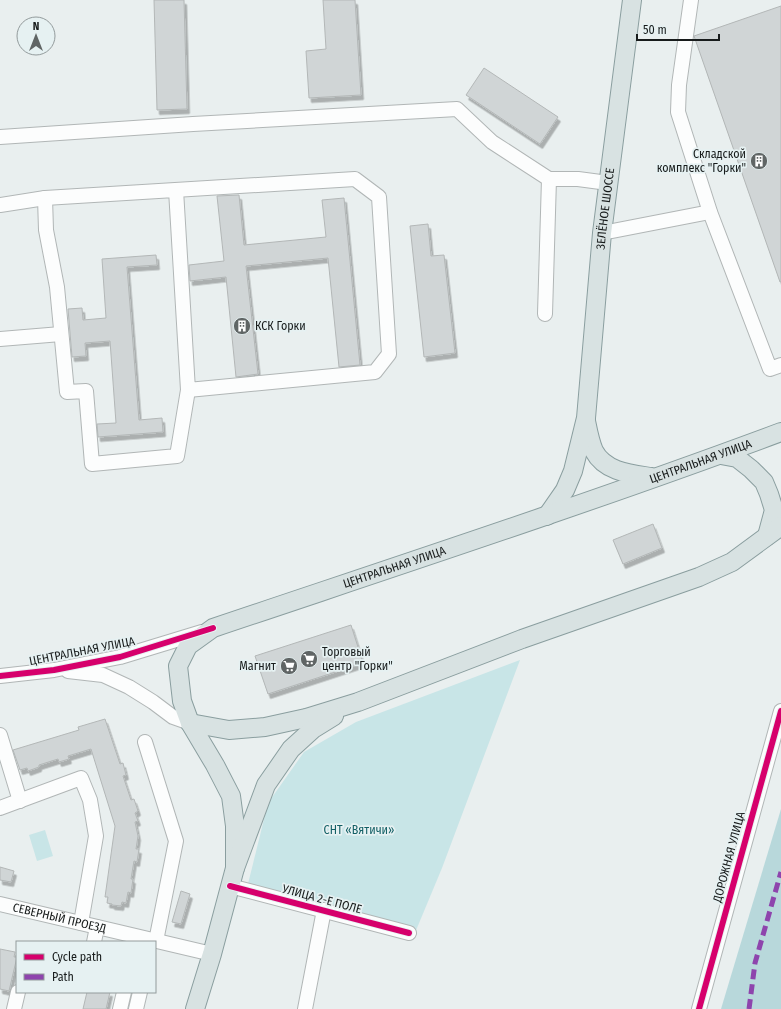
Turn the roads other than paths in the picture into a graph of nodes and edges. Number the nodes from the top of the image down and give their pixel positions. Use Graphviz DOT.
graph roads {
  1 [pos="632,0"];
  2 [pos="691,0"];
  3 [pos="0,137"];
  4 [pos="549,179"];
  5 [pos="608,182"];
  6 [pos="176,190"];
  7 [pos="45,198"];
  8 [pos="0,205"];
  9 [pos="710,212"];
  10 [pos="602,233"];
  11 [pos="545,314"];
  12 [pos="61,334"];
  13 [pos="0,339"];
  14 [pos="781,365"];
  15 [pos="188,390"];
  16 [pos="586,418"];
  17 [pos="781,432"];
  18 [pos="721,455"];
  19 [pos="654,478"];
  20 [pos="547,516"];
  21 [pos="781,526"];
  22 [pos="766,536"];
  23 [pos="213,628"];
  24 [pos="54,670"];
  25 [pos="0,676"];
  26 [pos="358,702"];
  27 [pos="781,711"];
  28 [pos="190,723"];
  29 [pos="0,735"];
  30 [pos="145,742"];
  31 [pos="20,801"];
  32 [pos="0,808"];
  33 [pos="235,868"];
  34 [pos="230,886"];
  35 [pos="0,904"];
  36 [pos="324,910"];
  37 [pos="81,923"];
  38 [pos="97,927"];
  39 [pos="409,933"];
  40 [pos="147,940"];
  41 [pos="94,941"];
  42 [pos="156,942"];
  43 [pos="212,954"];
  44 [pos="18,993"];
  45 [pos="124,993"];
  46 [pos="140,993"];
  47 [pos="0,1008"];
  48 [pos="6,1009"];
  49 [pos="14,1009"];
  50 [pos="120,1009"];
  51 [pos="136,1009"];
  52 [pos="195,1009"];
  53 [pos="305,1009"];
  54 [pos="699,1009"];
  1 -- 5 [label="main road, ЗЕЛЁНОЕ ШОССЕ"];
  2 -- 9 [label="street"];
  3 -- 4 [label="street"];
  4 -- 5 [label="street"];
  4 -- 11 [label="street"];
  5 -- 10 [label="main road, ЗЕЛЁНОЕ ШОССЕ"];
  6 -- 7 [label="street"];
  6 -- 15 [label="street"];
  6 -- 15 [label="street"];
  7 -- 8 [label="street"];
  7 -- 12 [label="street"];
  9 -- 10 [label="street"];
  9 -- 14 [label="street"];
  10 -- 16 [label="main road, ЗЕЛЁНОЕ ШОССЕ"];
  12 -- 13 [label="street"];
  12 -- 15 [label="street"];
  16 -- 19 [label="main road"];
  16 -- 20 [label="main road"];
  17 -- 18 [label="main road, ЦЕНТРАЛЬНАЯ УЛИЦА"];
  18 -- 19 [label="main road, ЦЕНТРАЛЬНАЯ УЛИЦА"];
  18 -- 22 [label="main road"];
  19 -- 20 [label="main road, ЦЕНТРАЛЬНАЯ УЛИЦА"];
  20 -- 23 [label="main road, ЦЕНТРАЛЬНАЯ УЛИЦА"];
  21 -- 22 [label="main road"];
  22 -- 26 [label="main road"];
  23 -- 24 [label="street, ЦЕНТРАЛЬНАЯ УЛИЦА"];
  23 -- 28 [label="main road"];
  24 -- 25 [label="street, ЦЕНТРАЛЬНАЯ УЛИЦА"];
  24 -- 28 [label="street"];
  26 -- 28 [label="main road"];
  26 -- 33 [label="main road"];
  27 -- 54 [label="street, ДОРОЖНАЯ УЛИЦА"];
  28 -- 33 [label="main road"];
  29 -- 31 [label="street"];
  30 -- 40 [label="street"];
  31 -- 32 [label="street"];
  31 -- 37 [label="street"];
  33 -- 34 [label="main road"];
  34 -- 36 [label="street, УЛИЦА 2-Е ПОЛЕ"];
  34 -- 43 [label="main road"];
  35 -- 37 [label="street, СЕВЕРНЫЙ ПРОЕЗД"];
  36 -- 39 [label="street, УЛИЦА 2-Е ПОЛЕ"];
  36 -- 53 [label="street"];
  37 -- 38 [label="street, СЕВЕРНЫЙ ПРОЕЗД"];
  38 -- 40 [label="street, СЕВЕРНЫЙ ПРОЕЗД"];
  38 -- 41 [label="street"];
  42 -- 43 [label="street, СЕВЕРНЫЙ ПРОЕЗД"];
  43 -- 52 [label="main road"];
  44 -- 49 [label="street"];
  45 -- 50 [label="street"];
  46 -- 51 [label="street"];
  47 -- 48 [label="street"];
}
